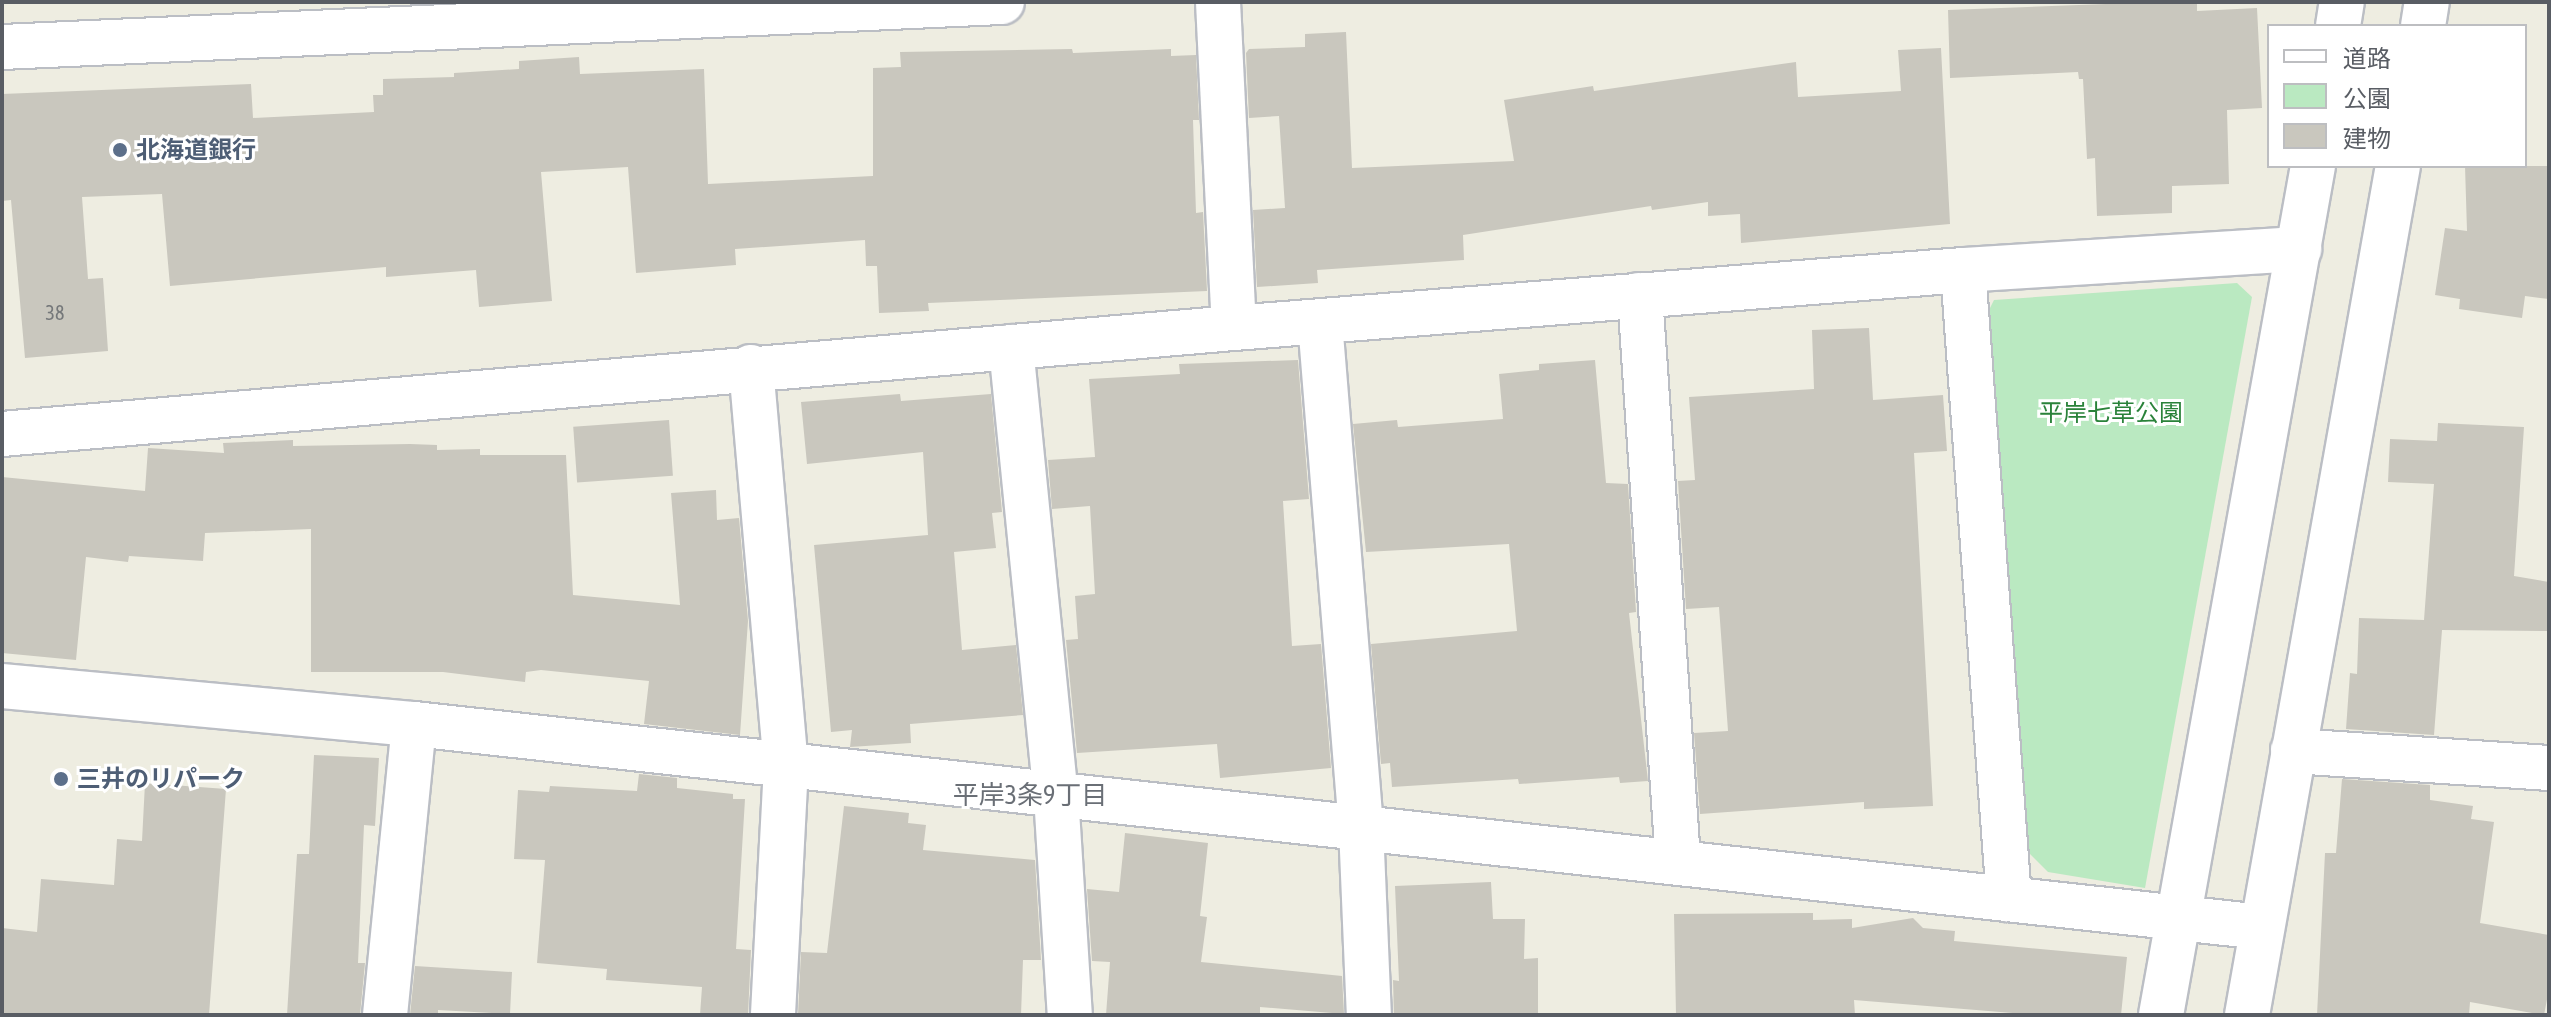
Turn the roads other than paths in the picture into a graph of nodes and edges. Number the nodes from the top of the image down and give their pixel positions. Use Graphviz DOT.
graph roads {
  1 [pos="1002,2"];
  2 [pos="1218,2"];
  3 [pos="2342,2"];
  4 [pos="2427,2"];
  5 [pos="822,5"];
  6 [pos="2338,24"];
  7 [pos="2423,24"];
  8 [pos="2,47"];
  9 [pos="2313,168"];
  10 [pos="2398,168"];
  11 [pos="2299,249"];
  12 [pos="1963,270"];
  13 [pos="1640,295"];
  14 [pos="1320,322"];
  15 [pos="1234,328"];
  16 [pos="1011,347"];
  17 [pos="751,367"];
  18 [pos="2,434"];
  19 [pos="2,686"];
  20 [pos="414,724"];
  21 [pos="2293,751"];
  22 [pos="786,766"];
  23 [pos="2549,768"];
  24 [pos="1056,795"];
  25 [pos="1361,827"];
  26 [pos="1678,861"];
  27 [pos="2009,899"];
  28 [pos="2180,919"];
  29 [pos="2262,927"];
  30 [pos="385,1015"];
  31 [pos="773,1015"];
  32 [pos="1070,1015"];
  33 [pos="1369,1015"];
  34 [pos="2161,1015"];
  35 [pos="2247,1015"];
  1 -- 5 [label="street"];
  2 -- 15 [label="street"];
  3 -- 6 [label="street"];
  4 -- 7 [label="street"];
  5 -- 8 [label="street"];
  9 -- 11 [label="street"];
  10 -- 21 [label="street"];
  11 -- 12 [label="street"];
  11 -- 28 [label="street"];
  12 -- 13 [label="street"];
  12 -- 27 [label="street"];
  13 -- 14 [label="street"];
  13 -- 26 [label="street"];
  14 -- 15 [label="street"];
  14 -- 25 [label="street"];
  15 -- 16 [label="street"];
  16 -- 17 [label="street"];
  16 -- 24 [label="street"];
  17 -- 18 [label="street"];
  17 -- 22 [label="street"];
  19 -- 20 [label="street"];
  20 -- 22 [label="street"];
  20 -- 30 [label="street"];
  21 -- 23 [label="street"];
  21 -- 29 [label="street"];
  22 -- 24 [label="street"];
  22 -- 31 [label="street"];
  24 -- 25 [label="street"];
  24 -- 32 [label="street"];
  25 -- 26 [label="street"];
  25 -- 33 [label="street"];
  26 -- 27 [label="street"];
  27 -- 28 [label="street"];
  28 -- 29 [label="street"];
  28 -- 34 [label="street"];
  29 -- 35 [label="street"];
}
